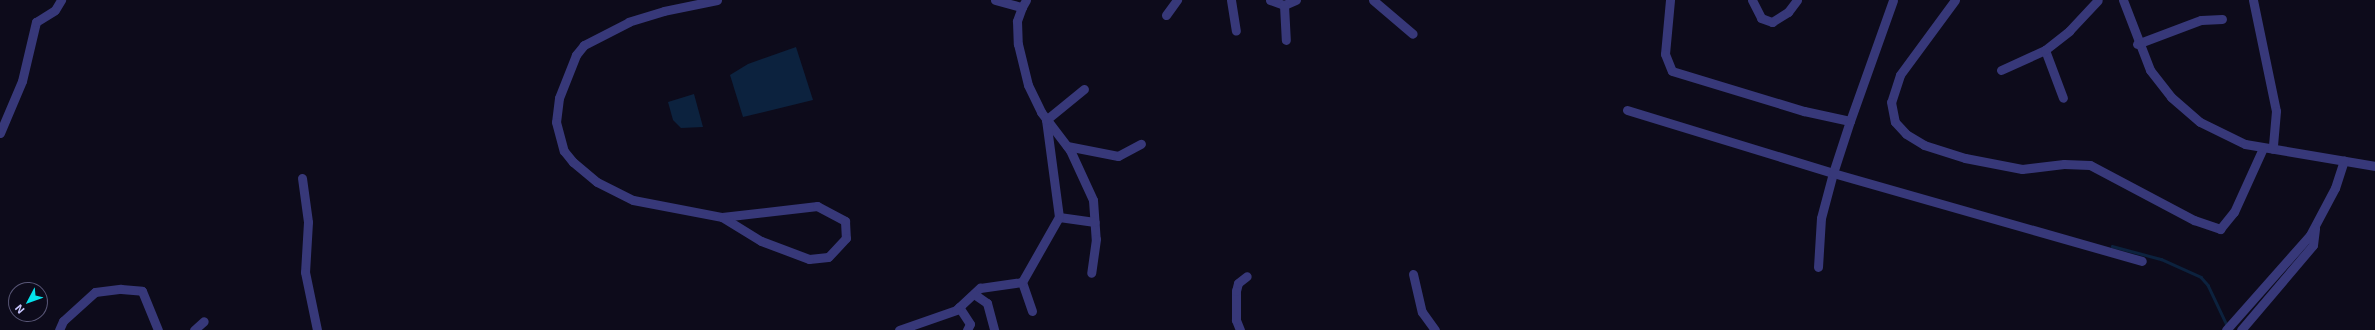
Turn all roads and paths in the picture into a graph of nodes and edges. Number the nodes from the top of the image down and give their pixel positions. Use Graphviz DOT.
graph roads {
  1 [pos="62,0"];
  2 [pos="717,0"];
  3 [pos="995,0"];
  4 [pos="1177,0"];
  5 [pos="1231,0"];
  6 [pos="1270,0"];
  7 [pos="1296,0"];
  8 [pos="1373,0"];
  9 [pos="1670,0"];
  10 [pos="1752,0"];
  11 [pos="1797,0"];
  12 [pos="1893,0"];
  13 [pos="1955,0"];
  14 [pos="2098,0"];
  15 [pos="2122,0"];
  16 [pos="2253,0"];
  17 [pos="1024,4"];
  18 [pos="1284,5"];
  19 [pos="1166,15"];
  20 [pos="2222,18"];
  21 [pos="1236,31"];
  22 [pos="1413,34"];
  23 [pos="1286,40"];
  24 [pos="2137,44"];
  25 [pos="2045,50"];
  26 [pos="2001,70"];
  27 [pos="1084,89"];
  28 [pos="2063,98"];
  29 [pos="1627,110"];
  30 [pos="1046,120"];
  31 [pos="1850,121"];
  32 [pos="0,133"];
  33 [pos="1141,144"];
  34 [pos="1067,146"];
  35 [pos="2263,148"];
  36 [pos="2273,149"];
  37 [pos="2344,160"];
  38 [pos="2375,166"];
  39 [pos="1833,173"];
  40 [pos="302,178"];
  41 [pos="722,217"];
  42 [pos="1059,218"];
  43 [pos="1095,222"];
  44 [pos="2315,227"];
  45 [pos="2142,261"];
  46 [pos="1818,267"];
  47 [pos="1092,273"];
  48 [pos="1413,274"];
  49 [pos="1247,276"];
  50 [pos="1022,282"];
  51 [pos="974,294"];
  52 [pos="959,307"];
  53 [pos="1032,311"];
  54 [pos="204,321"];
  55 [pos="909,328"];
  56 [pos="2228,328"];
  57 [pos="59,330"];
  58 [pos="158,330"];
  59 [pos="194,330"];
  60 [pos="317,330"];
  61 [pos="899,330"];
  62 [pos="967,330"];
  63 [pos="994,330"];
  64 [pos="1240,330"];
  65 [pos="1434,330"];
  66 [pos="2241,330"];
  1 -- 32 [label="street"];
  2 -- 41 [label="street"];
  3 -- 17 [label="street"];
  4 -- 19 [label="street"];
  5 -- 21 [label="street"];
  6 -- 18 [label="street"];
  7 -- 18 [label="street"];
  8 -- 22 [label="street"];
  9 -- 31 [label="street"];
  10 -- 11 [label="street"];
  12 -- 31 [label="street"];
  13 -- 35 [label="street"];
  14 -- 25 [label="street"];
  15 -- 24 [label="street"];
  16 -- 36 [label="street"];
  17 -- 30 [label="street"];
  18 -- 23 [label="street"];
  20 -- 24 [label="street"];
  24 -- 35 [label="street"];
  25 -- 26 [label="street"];
  25 -- 28 [label="street"];
  27 -- 30 [label="street"];
  29 -- 39 [label="street"];
  30 -- 34 [label="street"];
  30 -- 42 [label="street"];
  31 -- 39 [label="street"];
  33 -- 34 [label="street"];
  34 -- 43 [label="street"];
  35 -- 36 [label="street"];
  36 -- 37 [label="street"];
  37 -- 38 [label="street"];
  37 -- 44 [label="street"];
  39 -- 45 [label="street"];
  39 -- 46 [label="street"];
  40 -- 60 [label="street"];
  41 -- 41 [label="street"];
  42 -- 43 [label="street"];
  42 -- 50 [label="street"];
  43 -- 47 [label="street"];
  44 -- 56 [label="street"];
  44 -- 66 [label="street"];
  48 -- 65 [label="street"];
  49 -- 64 [label="street"];
  50 -- 51 [label="street"];
  50 -- 53 [label="street"];
  51 -- 52 [label="street"];
  51 -- 63 [label="street"];
  52 -- 55 [label="street"];
  52 -- 62 [label="street"];
  54 -- 59 [label="street"];
  55 -- 61 [label="street"];
  57 -- 58 [label="street"];
}
